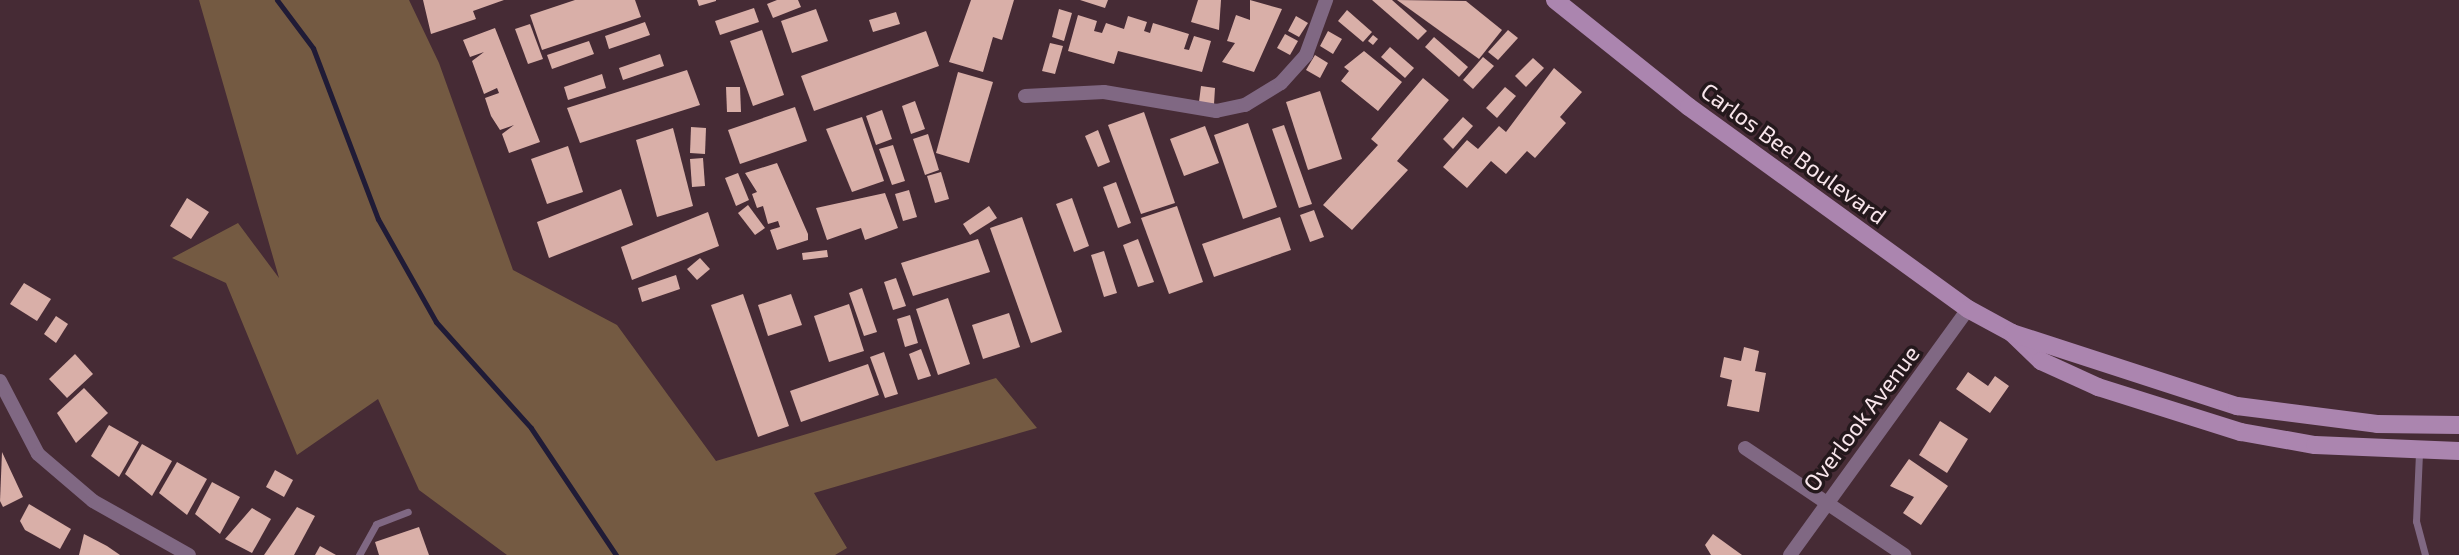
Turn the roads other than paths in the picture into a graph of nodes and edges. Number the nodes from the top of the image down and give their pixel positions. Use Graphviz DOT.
graph roads {
  1 [pos="1325,0"];
  2 [pos="1555,0"];
  3 [pos="1025,96"];
  4 [pos="1968,309"];
  5 [pos="2012,333"];
  6 [pos="0,381"];
  7 [pos="2459,425"];
  8 [pos="1745,448"];
  9 [pos="2459,452"];
  10 [pos="2420,453"];
  11 [pos="1826,500"];
  12 [pos="408,512"];
  13 [pos="189,555"];
  14 [pos="359,555"];
  15 [pos="1790,555"];
  16 [pos="1904,555"];
  17 [pos="2425,555"];
  1 -- 3 [label="street"];
  2 -- 4 [label="main road, Carlos Bee Boulevard"];
  4 -- 5 [label="main road, Carlos Bee Boulevard"];
  4 -- 11 [label="street, Overlook Avenue"];
  5 -- 7 [label="main road, Carlos Bee Boulevard"];
  5 -- 10 [label="main road, Carlos Bee Boulevard"];
  6 -- 13 [label="street"];
  8 -- 11 [label="street"];
  9 -- 10 [label="main road, Carlos Bee Boulevard"];
  10 -- 17 [label="lane"];
  11 -- 15 [label="street, Overlook Avenue"];
  11 -- 16 [label="street"];
  12 -- 14 [label="lane"];
}
